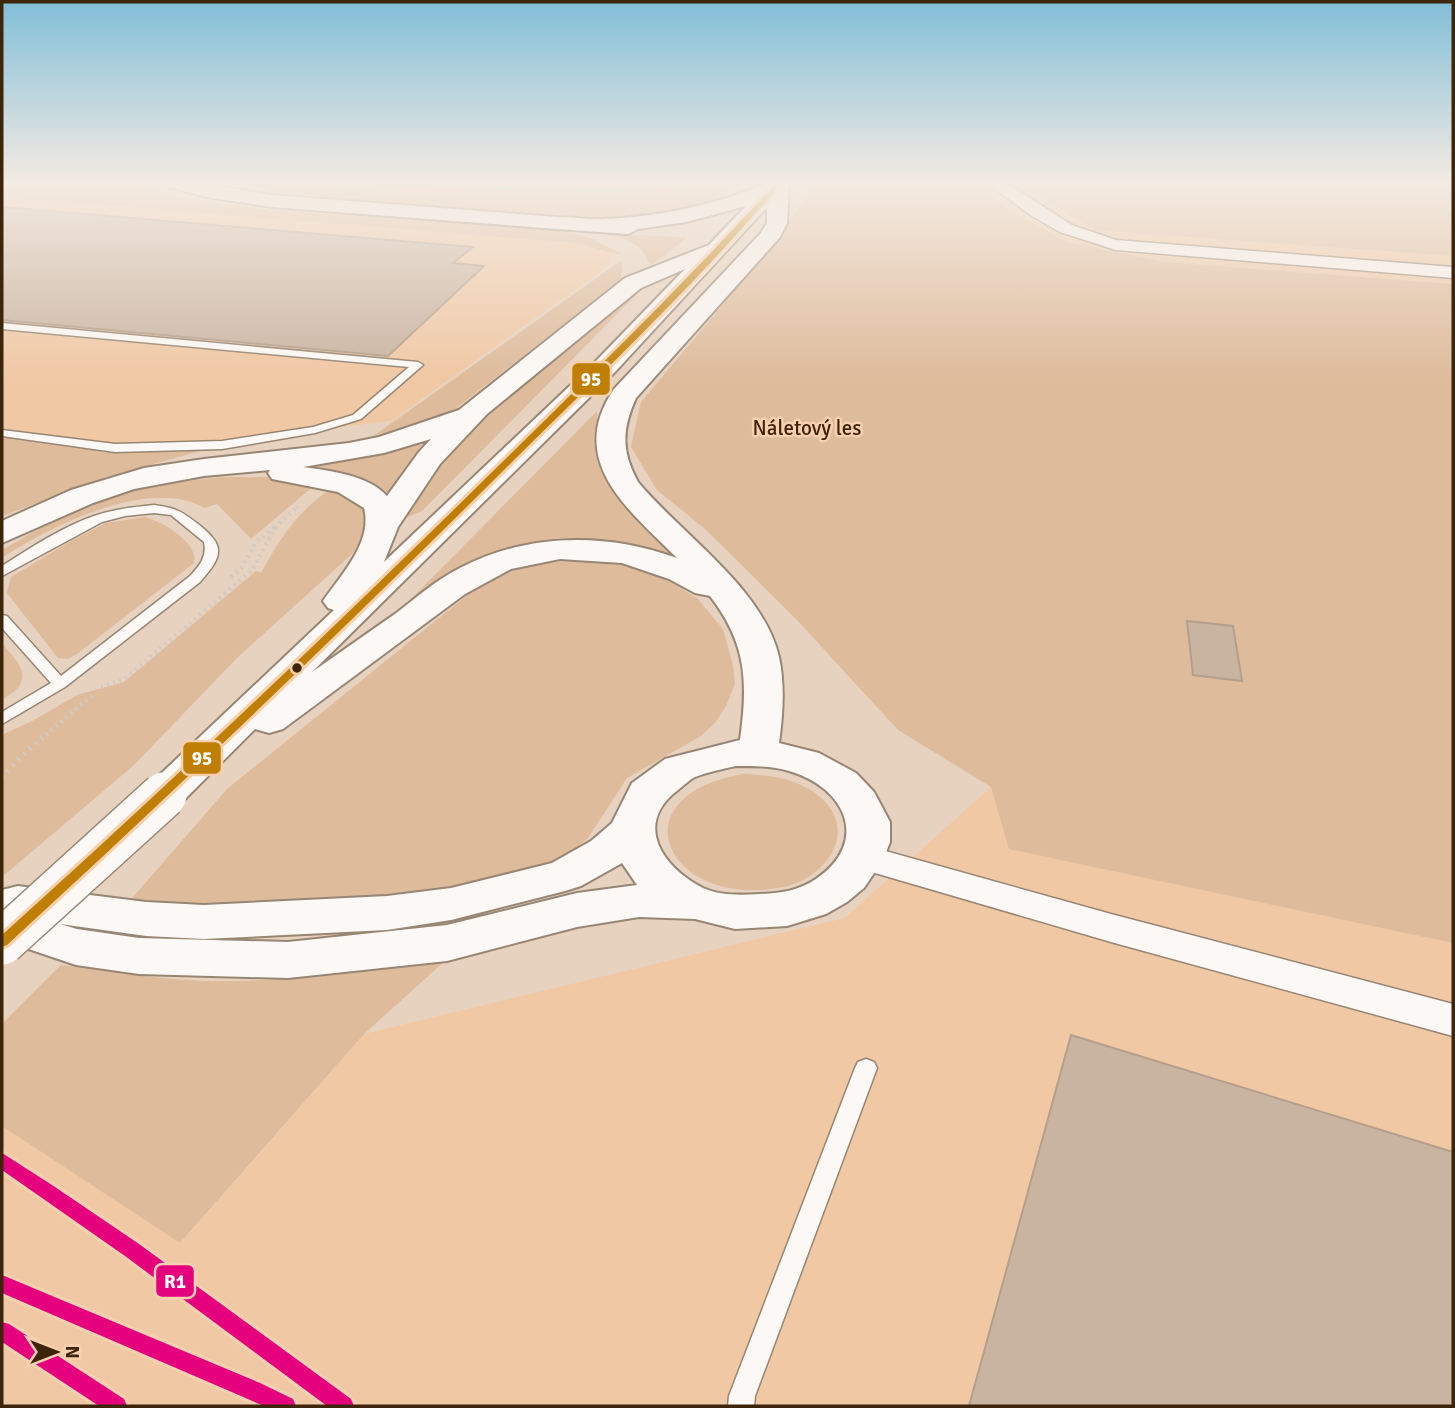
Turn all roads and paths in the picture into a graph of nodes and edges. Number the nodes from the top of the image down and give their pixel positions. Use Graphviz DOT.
graph roads {
  1 [pos="617,249"];
  2 [pos="695,249"];
  3 [pos="719,249"];
  4 [pos="758,249"];
  5 [pos="1161,249"];
  6 [pos="632,264"];
  7 [pos="1453,273"];
  8 [pos="2,326"];
  9 [pos="477,408"];
  10 [pos="2,433"];
  11 [pos="219,466"];
  12 [pos="277,525"];
  13 [pos="382,527"];
  14 [pos="2,533"];
  15 [pos="248,556"];
  16 [pos="2,572"];
  17 [pos="728,599"];
  18 [pos="2,619"];
  19 [pos="60,684"];
  20 [pos="271,692"];
  21 [pos="2,719"];
  22 [pos="758,753"];
  23 [pos="164,795"];
  24 [pos="632,829"];
  25 [pos="864,857"];
  26 [pos="2,898"];
  27 [pos="695,903"];
  28 [pos="2,923"];
  29 [pos="2,942"];
  30 [pos="1453,1020"];
  31 [pos="866,1068"];
  32 [pos="741,1406"];
  1 -- 6 [label="main road"];
  2 -- 6 [label="main road"];
  3 -- 20 [label="main road"];
  4 -- 17 [label="main road"];
  5 -- 7 [label="street"];
  6 -- 9 [label="main road"];
  8 -- 10 [label="lane"];
  9 -- 11 [label="main road"];
  9 -- 13 [label="main road"];
  11 -- 13 [label="main road"];
  11 -- 14 [label="main road"];
  12 -- 15 [label="path"];
  13 -- 20 [label="main road"];
  16 -- 19 [label="lane"];
  17 -- 22 [label="main road"];
  17 -- 23 [label="main road"];
  18 -- 19 [label="lane"];
  19 -- 21 [label="lane"];
  20 -- 23 [label="main road"];
  22 -- 24 [label="main road"];
  22 -- 25 [label="main road"];
  23 -- 29 [label="main road, bridge"];
  24 -- 26 [label="main road"];
  24 -- 27 [label="main road"];
  25 -- 27 [label="main road"];
  25 -- 30 [label="street"];
  27 -- 28 [label="main road"];
  31 -- 32 [label="lane"];
}
